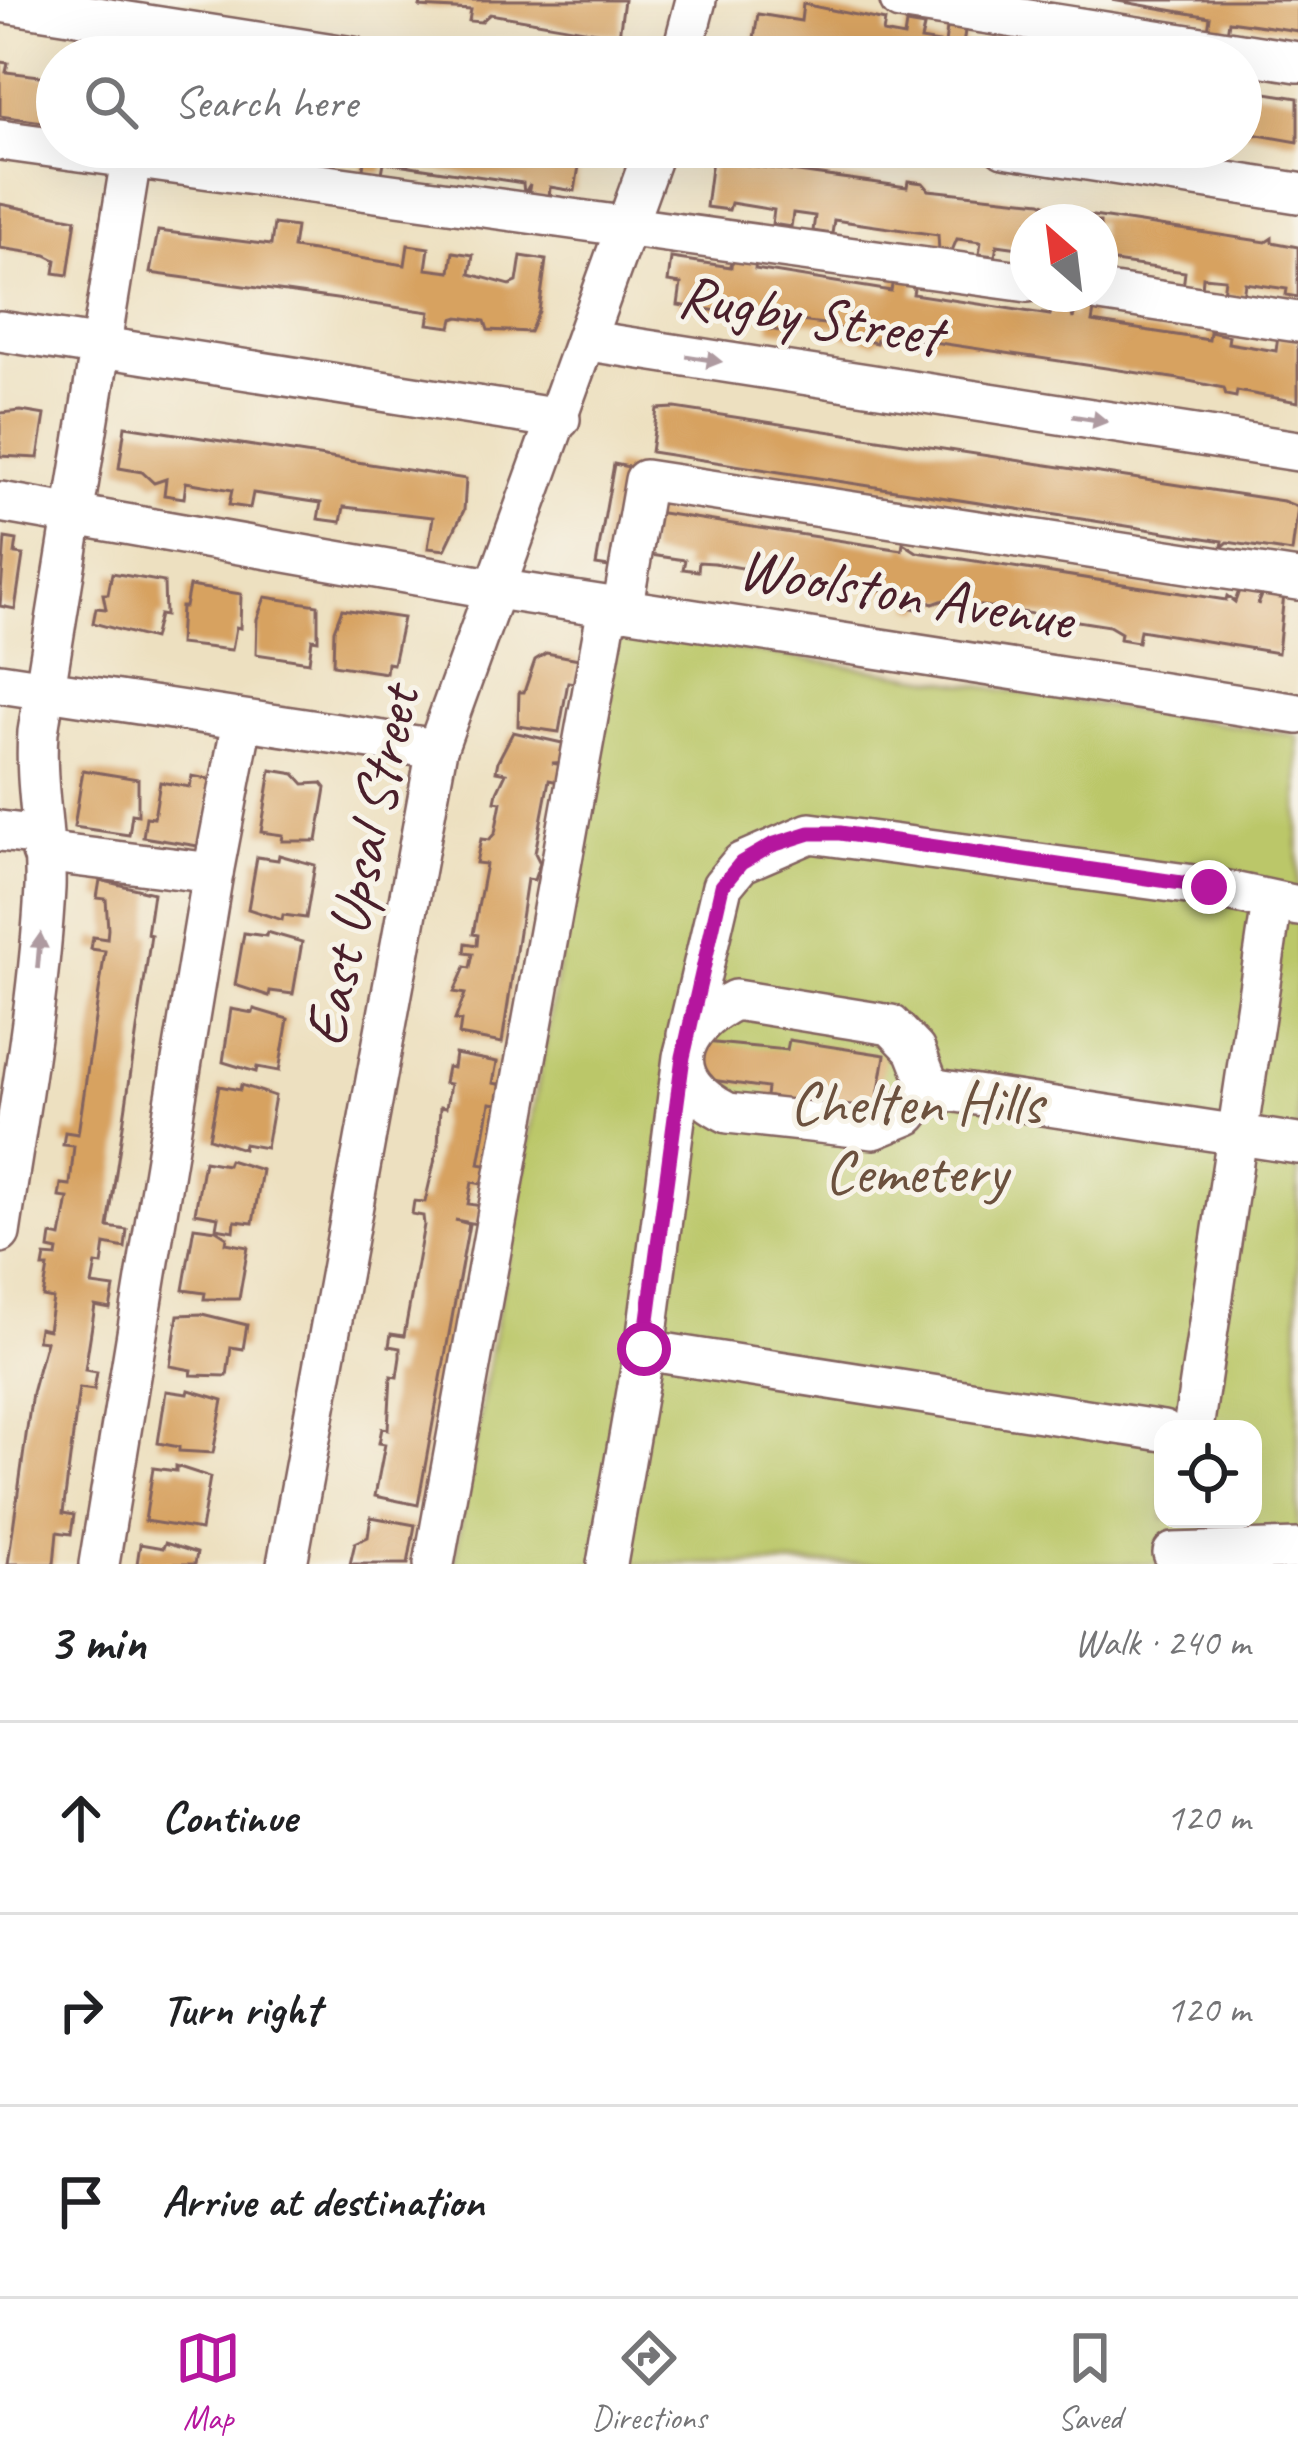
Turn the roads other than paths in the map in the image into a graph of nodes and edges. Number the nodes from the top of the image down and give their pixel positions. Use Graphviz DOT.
graph roads {
  1 [pos="696,0"];
  2 [pos="900,0"];
  3 [pos="0,2"];
  4 [pos="147,27"];
  5 [pos="209,36"];
  6 [pos="687,36"];
  7 [pos="1131,36"];
  8 [pos="1262,56"];
  9 [pos="1298,62"];
  10 [pos="0,140"];
  11 [pos="36,144"];
  12 [pos="129,168"];
  13 [pos="239,168"];
  14 [pos="649,168"];
  15 [pos="1138,168"];
  16 [pos="1298,193"];
  17 [pos="632,223"];
  18 [pos="1010,279"];
  19 [pos="1118,295"];
  20 [pos="1298,322"];
  21 [pos="0,331"];
  22 [pos="589,341"];
  23 [pos="97,346"];
  24 [pos="560,418"];
  25 [pos="1298,451"];
  26 [pos="0,502"];
  27 [pos="77,514"];
  28 [pos="1298,580"];
  29 [pos="496,590"];
  30 [pos="615,609"];
  31 [pos="0,682"];
  32 [pos="44,689"];
  33 [pos="1298,714"];
  34 [pos="242,722"];
  35 [pos="437,749"];
  36 [pos="0,831"];
  37 [pos="41,844"];
  38 [pos="214,873"];
  39 [pos="1285,904"];
  40 [pos="16,1012"];
  41 [pos="685,1046"];
  42 [pos="930,1088"];
  43 [pos="1237,1135"];
  44 [pos="1298,1144"];
  45 [pos="0,1233"];
  46 [pos="644,1349"];
  47 [pos="1194,1420"];
  48 [pos="1154,1430"];
  49 [pos="1174,1545"];
  50 [pos="1298,1549"];
  51 [pos="99,1564"];
  52 [pos="287,1564"];
  53 [pos="434,1564"];
  54 [pos="607,1564"];
  1 -- 6 [label="street"];
  2 -- 7 [label="street"];
  3 -- 4 [label="street"];
  4 -- 5 [label="street"];
  8 -- 9 [label="street"];
  10 -- 11 [label="street"];
  12 -- 23 [label="street"];
  13 -- 17 [label="street"];
  14 -- 17 [label="street, East Upsal Street"];
  15 -- 16 [label="street"];
  17 -- 18 [label="street"];
  17 -- 22 [label="street, East Upsal Street"];
  19 -- 20 [label="street"];
  21 -- 23 [label="street"];
  22 -- 24 [label="street, East Upsal Street"];
  22 -- 25 [label="street, Rugby Street, one-way"];
  23 -- 24 [label="street"];
  23 -- 27 [label="street"];
  24 -- 29 [label="street, East Upsal Street"];
  26 -- 27 [label="street, Woolston Avenue"];
  27 -- 29 [label="street, Woolston Avenue"];
  27 -- 32 [label="street"];
  28 -- 30 [label="street"];
  29 -- 30 [label="street, Woolston Avenue"];
  29 -- 35 [label="street, East Upsal Street"];
  30 -- 33 [label="street, Woolston Avenue"];
  30 -- 53 [label="street"];
  31 -- 32 [label="street"];
  32 -- 34 [label="street"];
  32 -- 37 [label="street"];
  34 -- 35 [label="street"];
  34 -- 38 [label="street"];
  35 -- 52 [label="street, East Upsal Street"];
  36 -- 37 [label="street"];
  37 -- 38 [label="street"];
  40 -- 37 [label="street, one-way"];
  38 -- 51 [label="street"];
  39 -- 41 [label="street"];
  39 -- 43 [label="street"];
  40 -- 45 [label="street"];
  41 -- 42 [label="street"];
  41 -- 42 [label="street"];
  41 -- 46 [label="street"];
  42 -- 43 [label="street"];
  43 -- 44 [label="street"];
  43 -- 47 [label="street"];
  46 -- 48 [label="street"];
  46 -- 54 [label="street"];
  49 -- 50 [label="street"];
}
